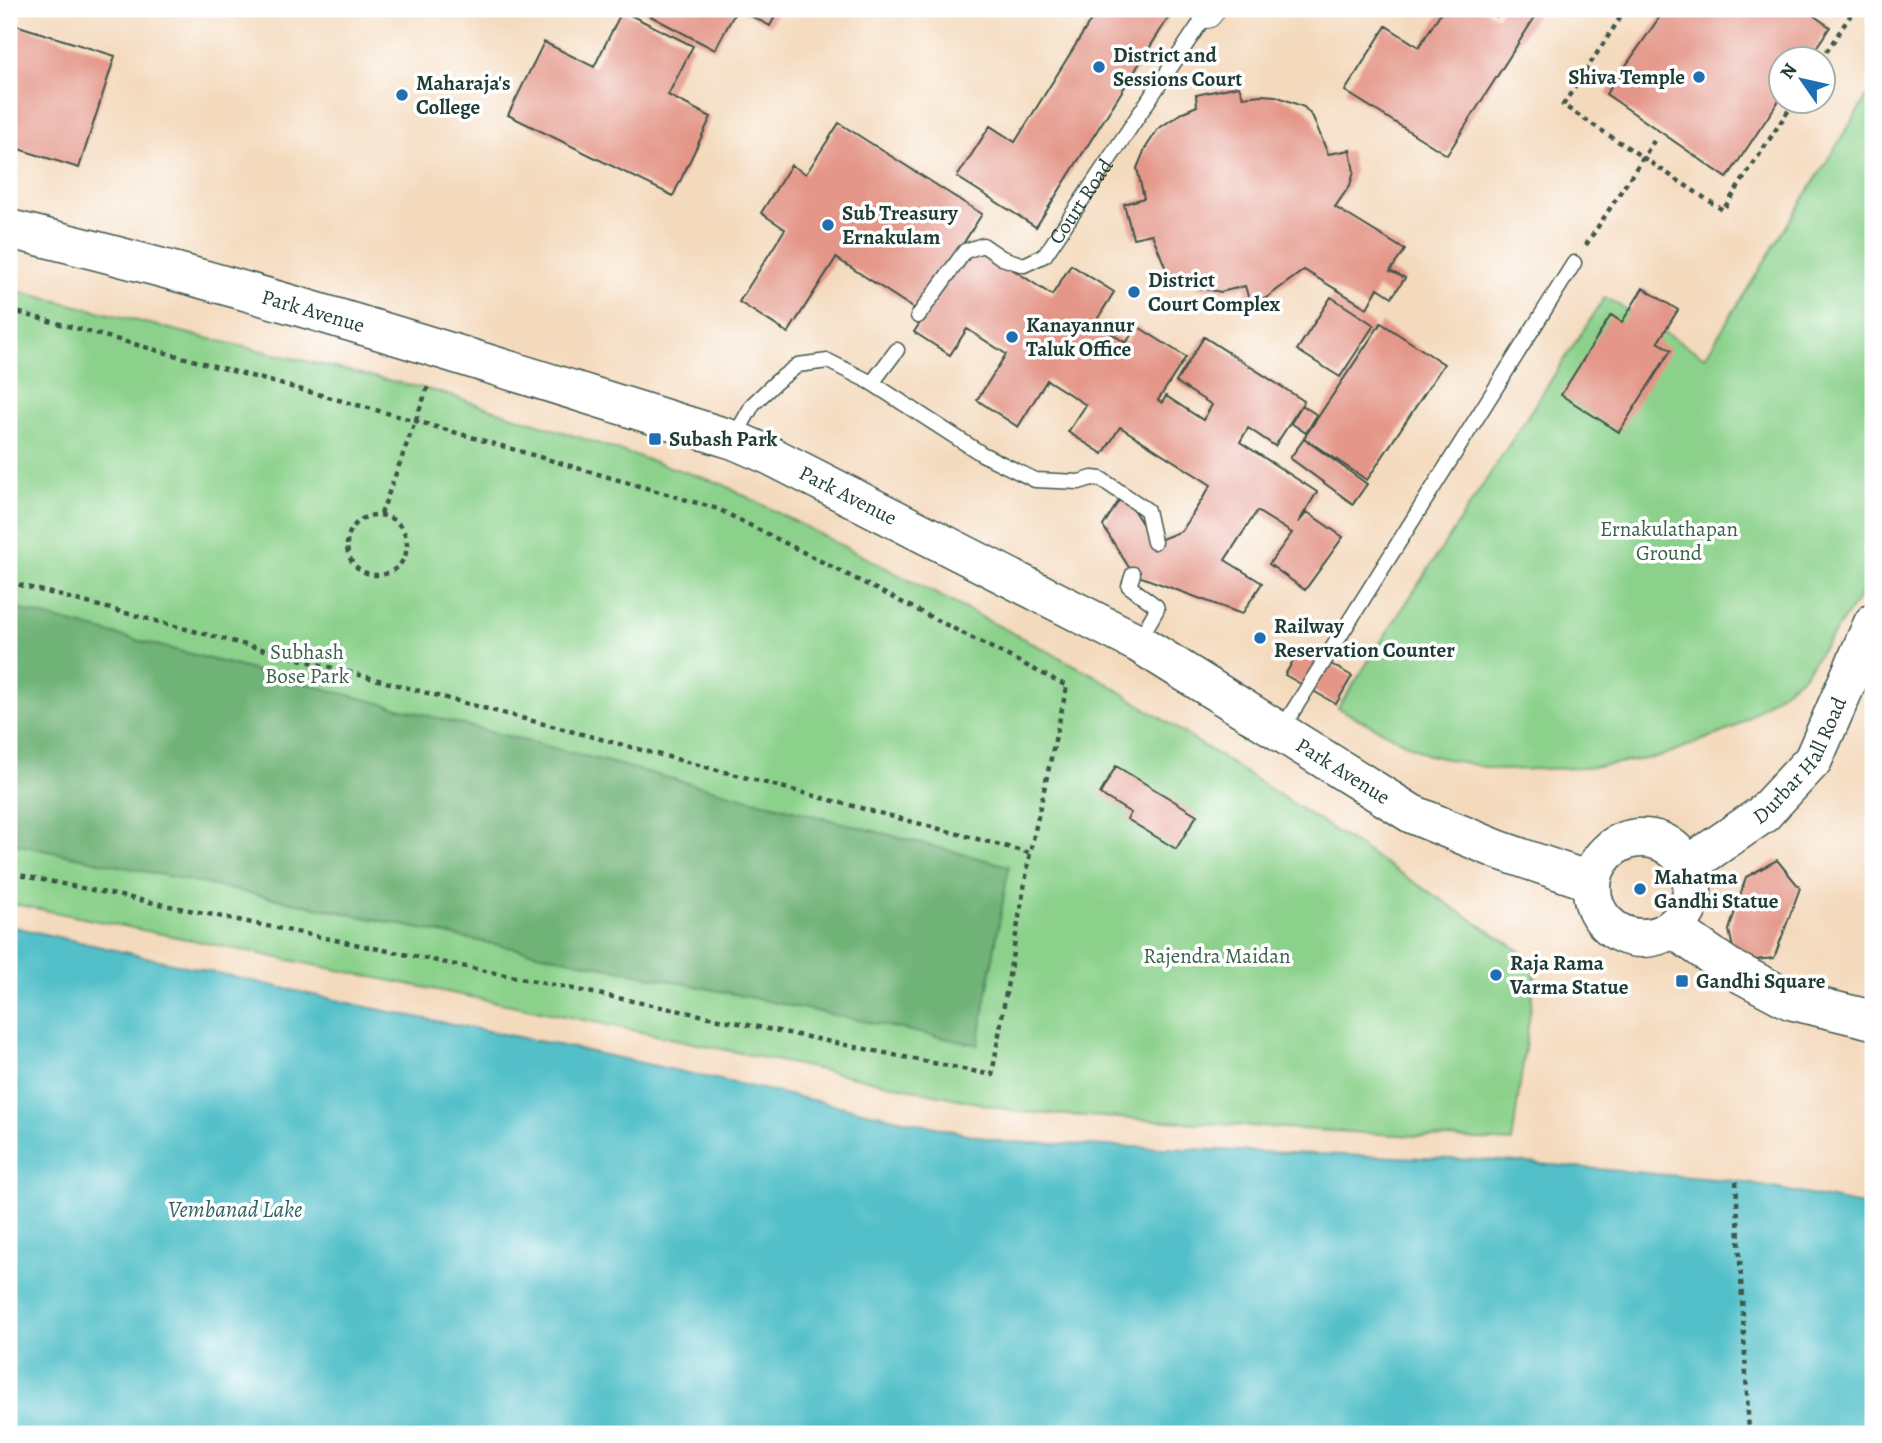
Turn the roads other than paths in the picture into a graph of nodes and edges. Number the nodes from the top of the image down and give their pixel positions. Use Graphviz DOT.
graph roads {
  1 [pos="1209,11"];
  2 [pos="9,229"];
  3 [pos="1574,263"];
  4 [pos="918,316"];
  5 [pos="897,350"];
  6 [pos="872,383"];
  7 [pos="734,439"];
  8 [pos="1154,542"];
  9 [pos="1133,574"];
  10 [pos="1873,624"];
  11 [pos="1138,643"];
  12 [pos="1280,731"];
  13 [pos="1687,866"];
  14 [pos="1592,882"];
  15 [pos="1672,929"];
  16 [pos="1873,1020"];
  1 -- 4 [label="lane, Court Road"];
  2 -- 7 [label="main road, Park Avenue"];
  3 -- 12 [label="lane"];
  5 -- 6 [label="lane"];
  6 -- 7 [label="lane"];
  6 -- 8 [label="lane"];
  7 -- 11 [label="main road, Park Avenue"];
  9 -- 11 [label="lane"];
  10 -- 13 [label="main road, Durbar Hall Road"];
  11 -- 12 [label="main road, Park Avenue"];
  12 -- 14 [label="main road, Park Avenue"];
  13 -- 14 [label="main road"];
  13 -- 15 [label="main road"];
  14 -- 15 [label="main road"];
  15 -- 16 [label="main road"];
}
